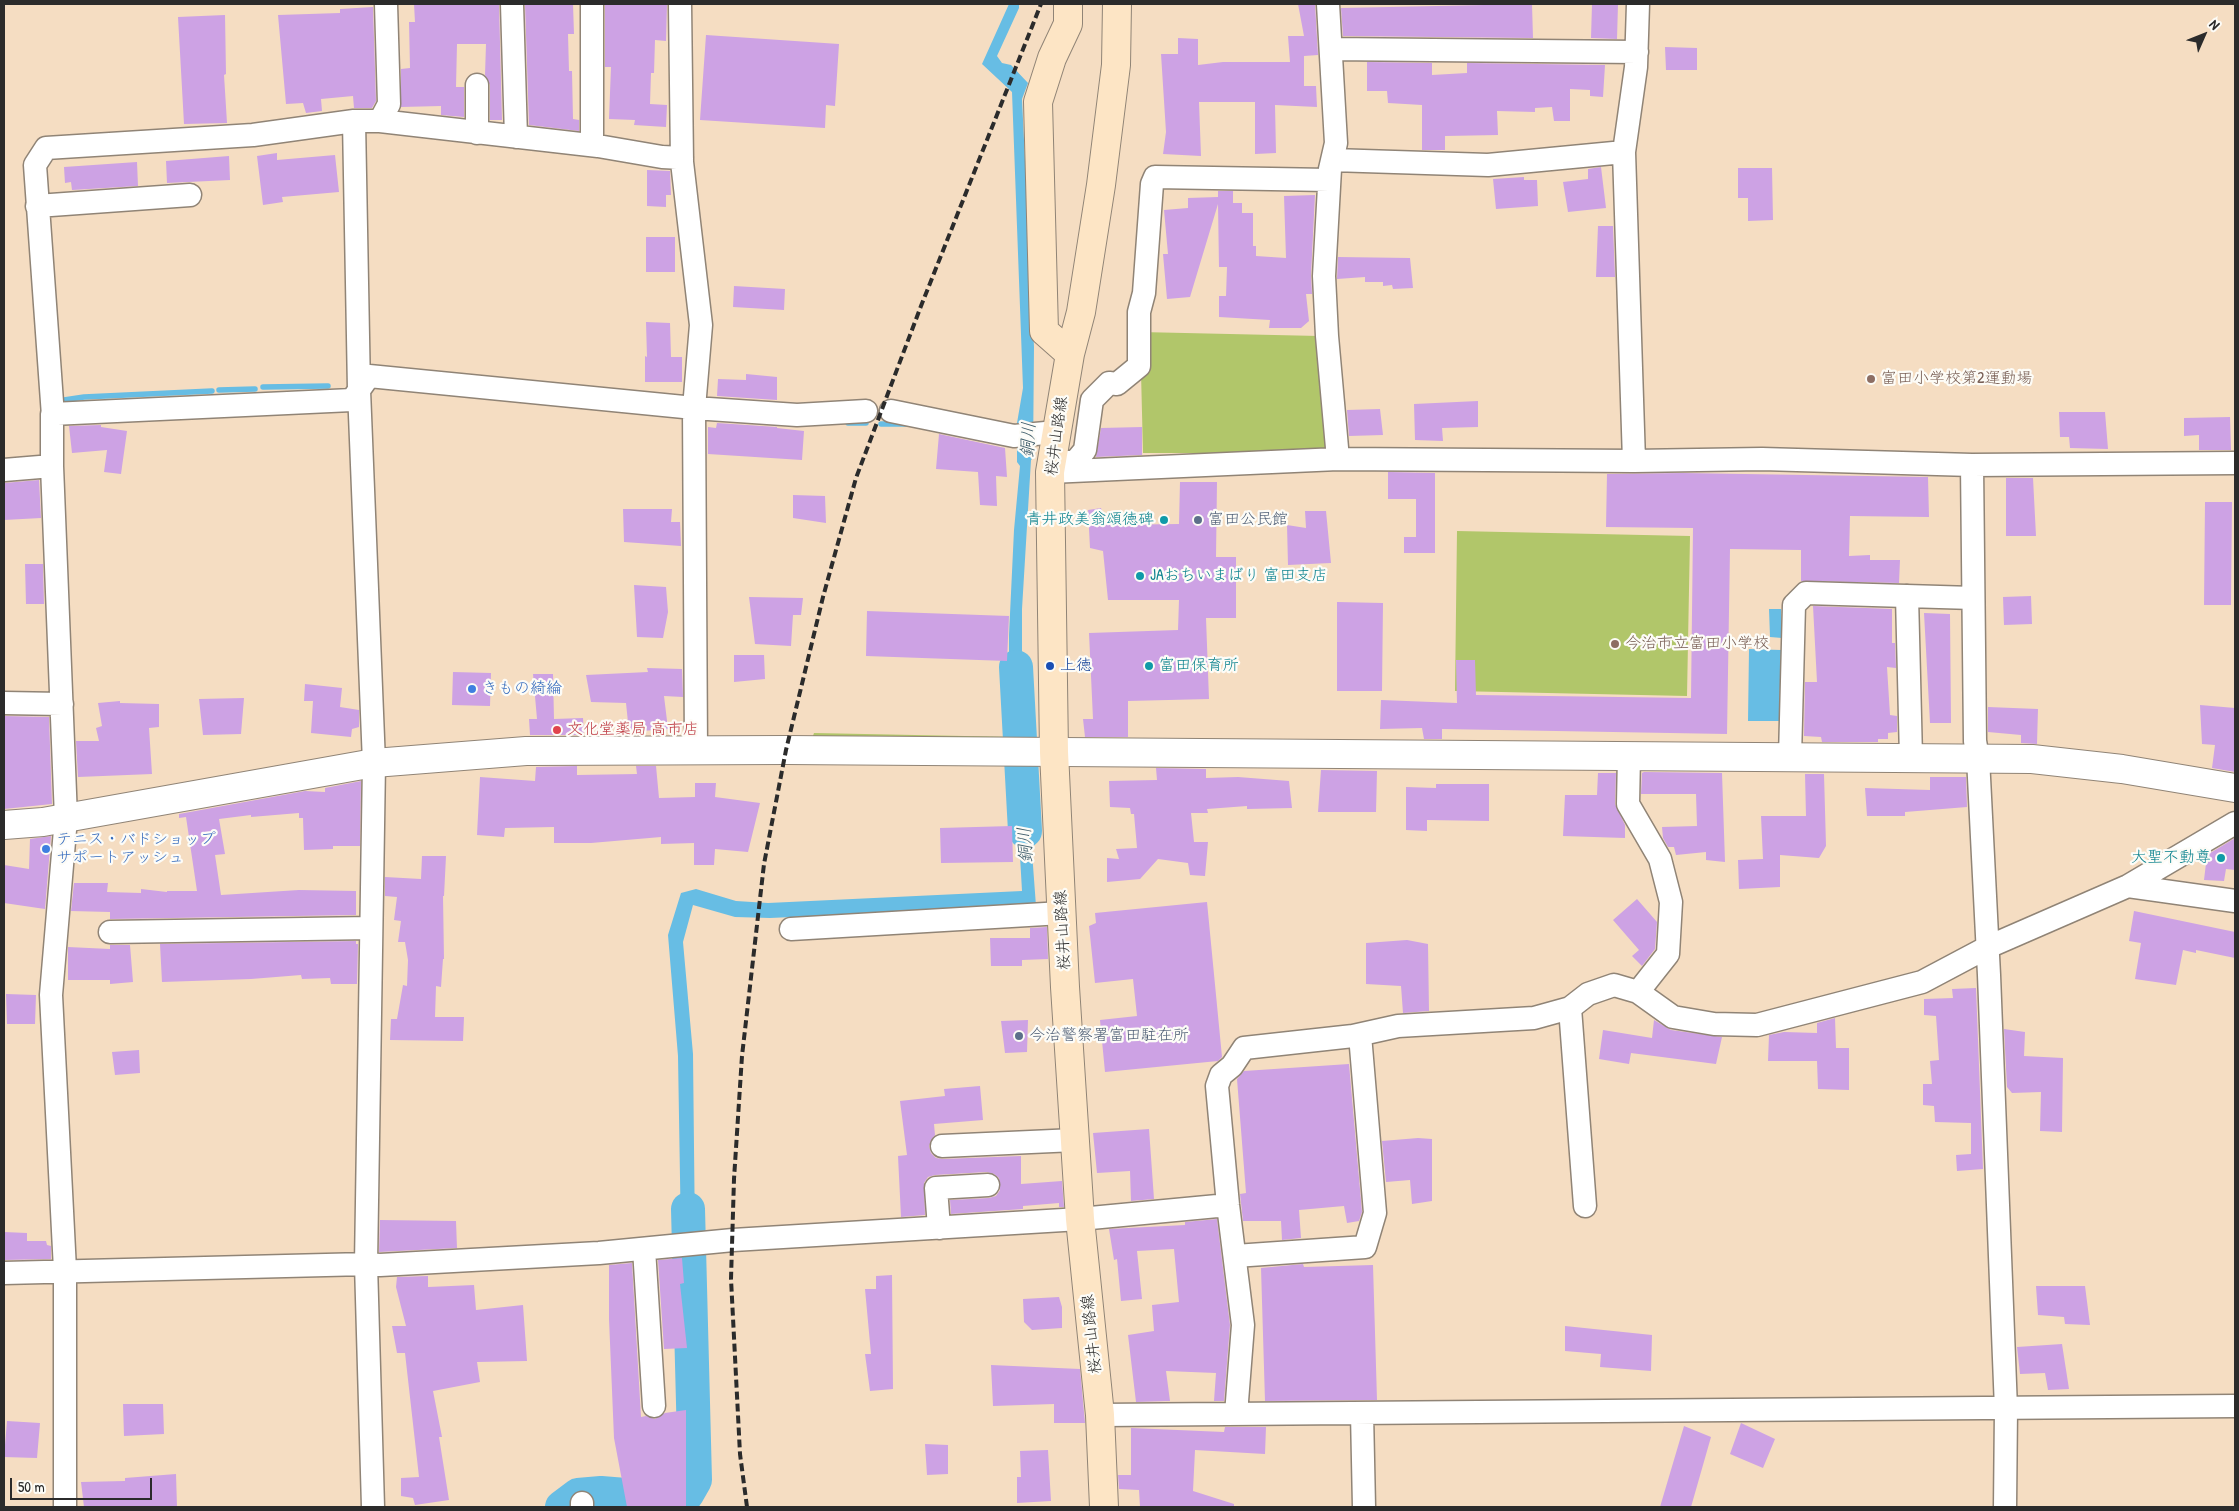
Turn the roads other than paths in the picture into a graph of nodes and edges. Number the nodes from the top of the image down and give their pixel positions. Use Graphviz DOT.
graph roads {
  1 [pos="386,4"];
  2 [pos="512,4"];
  3 [pos="592,4"];
  4 [pos="680,4"];
  5 [pos="1068,4"];
  6 [pos="1117,4"];
  7 [pos="1328,4"];
  8 [pos="1638,4"];
  9 [pos="1330,49"];
  10 [pos="1637,52"];
  11 [pos="476,85"];
  12 [pos="380,121"];
  13 [pos="354,122"];
  14 [pos="477,133"];
  15 [pos="516,137"];
  16 [pos="592,145"];
  17 [pos="1624,152"];
  18 [pos="682,158"];
  19 [pos="1331,170"];
  20 [pos="190,195"];
  21 [pos="37,206"];
  22 [pos="1070,354"];
  23 [pos="359,390"];
  24 [pos="694,408"];
  25 [pos="866,411"];
  26 [pos="891,411"];
  27 [pos="53,416"];
  28 [pos="1056,432"];
  29 [pos="1338,459"];
  30 [pos="1634,461"];
  31 [pos="2235,463"];
  32 [pos="1972,464"];
  33 [pos="52,466"];
  34 [pos="1050,467"];
  35 [pos="4,470"];
  36 [pos="1907,596"];
  37 [pos="1973,598"];
  38 [pos="4,703"];
  39 [pos="62,704"];
  40 [pos="696,751"];
  41 [pos="1054,752"];
  42 [pos="1629,756"];
  43 [pos="1790,757"];
  44 [pos="1911,758"];
  45 [pos="1978,758"];
  46 [pos="374,763"];
  47 [pos="2235,788"];
  48 [pos="66,818"];
  49 [pos="2235,823"];
  50 [pos="4,825"];
  51 [pos="2128,886"];
  52 [pos="2235,901"];
  53 [pos="1062,912"];
  54 [pos="371,928"];
  55 [pos="791,930"];
  56 [pos="110,932"];
  57 [pos="1988,947"];
  58 [pos="1638,992"];
  59 [pos="1570,1008"];
  60 [pos="1360,1035"];
  61 [pos="1075,1140"];
  62 [pos="942,1146"];
  63 [pos="988,1185"];
  64 [pos="1228,1205"];
  65 [pos="1585,1206"];
  66 [pos="1080,1219"];
  67 [pos="939,1228"];
  68 [pos="644,1249"];
  69 [pos="1235,1256"];
  70 [pos="366,1264"];
  71 [pos="65,1270"];
  72 [pos="4,1273"];
  73 [pos="654,1406"];
  74 [pos="2235,1406"];
  75 [pos="2006,1409"];
  76 [pos="1362,1413"];
  77 [pos="1100,1414"];
  78 [pos="1236,1414"];
  79 [pos="65,1507"];
  80 [pos="373,1507"];
  81 [pos="1104,1507"];
  82 [pos="1364,1507"];
  83 [pos="2005,1507"];
  1 -- 12 [label="street"];
  2 -- 15 [label="street"];
  3 -- 16 [label="street"];
  4 -- 18 [label="street"];
  5 -- 22 [label="main road"];
  6 -- 22 [label="main road, 桜井山路線"];
  7 -- 9 [label="street"];
  8 -- 10 [label="street"];
  9 -- 10 [label="street"];
  9 -- 19 [label="street"];
  10 -- 17 [label="street"];
  11 -- 14 [label="street"];
  12 -- 13 [label="street"];
  12 -- 14 [label="street"];
  13 -- 21 [label="street"];
  13 -- 23 [label="street"];
  14 -- 15 [label="street"];
  15 -- 16 [label="street"];
  16 -- 18 [label="street"];
  17 -- 19 [label="street"];
  17 -- 30 [label="street"];
  18 -- 24 [label="street"];
  19 -- 29 [label="street"];
  19 -- 34 [label="street"];
  20 -- 21 [label="street"];
  21 -- 27 [label="street"];
  22 -- 28 [label="main road, 桜井山路線"];
  23 -- 24 [label="street"];
  23 -- 27 [label="street"];
  23 -- 46 [label="street"];
  24 -- 25 [label="street"];
  24 -- 40 [label="street"];
  26 -- 28 [label="street"];
  27 -- 33 [label="street"];
  28 -- 34 [label="main road, 桜井山路線"];
  29 -- 30 [label="street"];
  29 -- 34 [label="street"];
  30 -- 32 [label="street"];
  31 -- 32 [label="street"];
  32 -- 37 [label="street"];
  33 -- 35 [label="street"];
  33 -- 39 [label="street"];
  34 -- 41 [label="main road, 桜井山路線"];
  36 -- 37 [label="street"];
  36 -- 43 [label="street"];
  36 -- 44 [label="street"];
  37 -- 45 [label="street"];
  38 -- 39 [label="street"];
  39 -- 48 [label="street"];
  40 -- 41 [label="street"];
  40 -- 46 [label="street"];
  41 -- 42 [label="street"];
  41 -- 53 [label="main road, 桜井山路線"];
  42 -- 43 [label="street"];
  42 -- 58 [label="street"];
  43 -- 44 [label="street"];
  44 -- 45 [label="street"];
  45 -- 47 [label="street"];
  45 -- 57 [label="street"];
  46 -- 48 [label="street"];
  46 -- 54 [label="street"];
  48 -- 50 [label="street"];
  48 -- 71 [label="street"];
  49 -- 51 [label="street"];
  51 -- 52 [label="street"];
  51 -- 57 [label="street"];
  53 -- 55 [label="street"];
  53 -- 61 [label="main road, 桜井山路線"];
  54 -- 56 [label="street"];
  54 -- 70 [label="street"];
  57 -- 58 [label="street"];
  57 -- 75 [label="street"];
  58 -- 59 [label="street"];
  59 -- 60 [label="street"];
  59 -- 65 [label="street"];
  60 -- 64 [label="street"];
  60 -- 69 [label="street"];
  61 -- 62 [label="street"];
  61 -- 66 [label="main road, 桜井山路線"];
  63 -- 67 [label="street"];
  64 -- 66 [label="street"];
  64 -- 69 [label="street"];
  66 -- 67 [label="street"];
  66 -- 77 [label="main road, 桜井山路線"];
  67 -- 68 [label="street"];
  68 -- 70 [label="street"];
  68 -- 73 [label="street"];
  69 -- 78 [label="street"];
  70 -- 71 [label="street"];
  70 -- 80 [label="street"];
  71 -- 72 [label="street"];
  71 -- 79 [label="street"];
  74 -- 75 [label="street"];
  75 -- 76 [label="street"];
  75 -- 83 [label="street"];
  76 -- 78 [label="street"];
  76 -- 82 [label="street"];
  77 -- 78 [label="street"];
  77 -- 81 [label="main road, 桜井山路線"];
}
